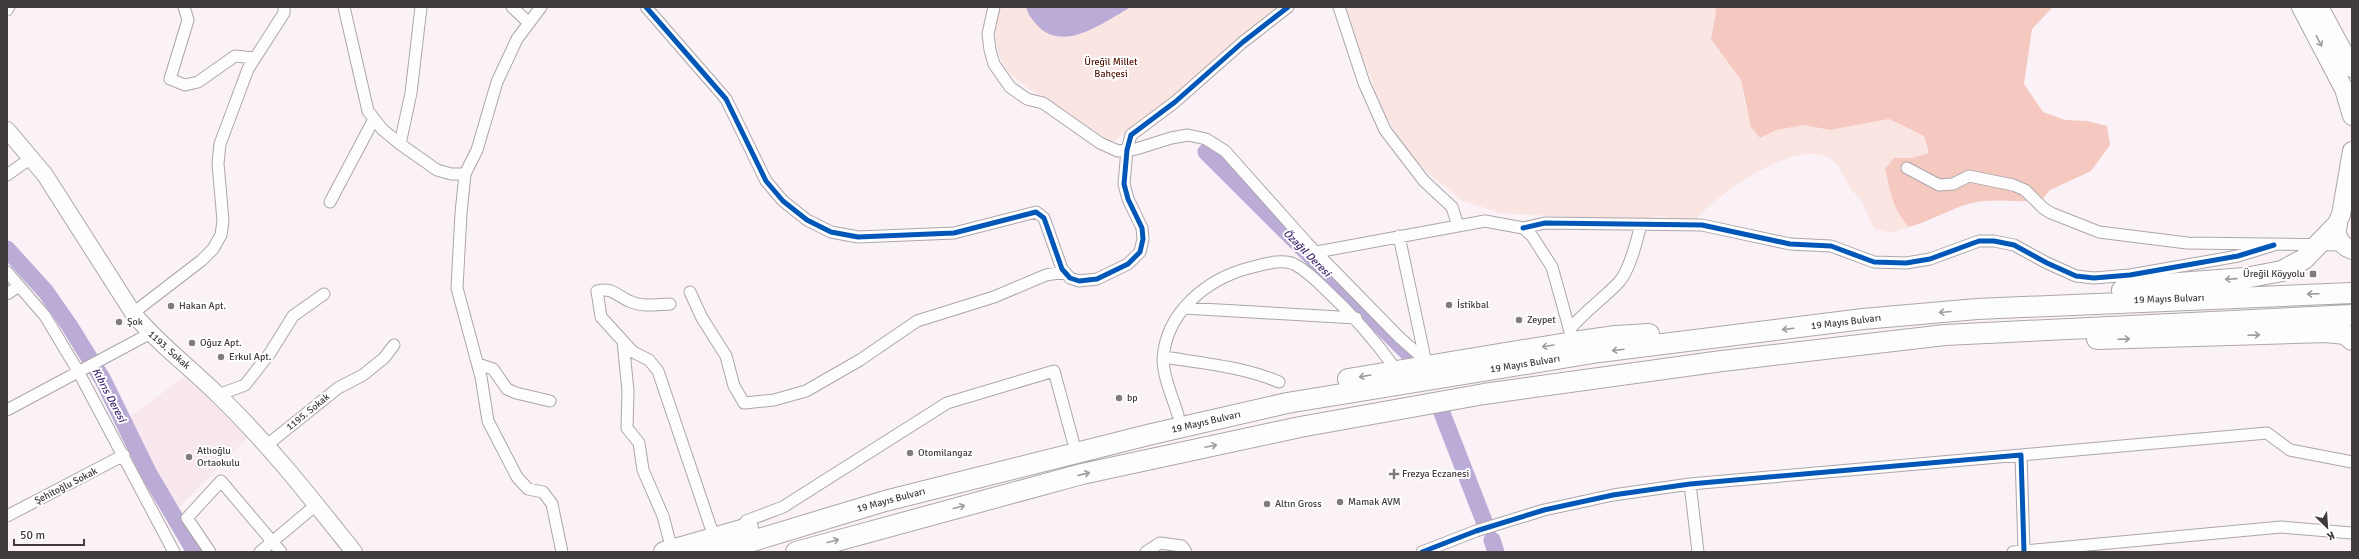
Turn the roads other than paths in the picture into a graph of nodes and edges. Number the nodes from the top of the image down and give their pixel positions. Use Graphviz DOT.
graph roads {
  1 [pos="9,7"];
  2 [pos="184,7"];
  3 [pos="284,7"];
  4 [pos="421,7"];
  5 [pos="512,7"];
  6 [pos="541,7"];
  7 [pos="646,7"];
  8 [pos="994,7"];
  9 [pos="1288,7"];
  10 [pos="1338,7"];
  11 [pos="2301,7"];
  12 [pos="2319,7"];
  13 [pos="345,9"];
  14 [pos="7,10"];
  15 [pos="529,22"];
  16 [pos="254,58"];
  17 [pos="2352,68"];
  18 [pos="2352,116"];
  19 [pos="374,119"];
  20 [pos="7,130"];
  21 [pos="400,144"];
  22 [pos="1127,150"];
  23 [pos="2352,151"];
  24 [pos="31,158"];
  25 [pos="1907,168"];
  26 [pos="465,174"];
  27 [pos="7,175"];
  28 [pos="330,202"];
  29 [pos="2343,216"];
  30 [pos="1641,224"];
  31 [pos="1458,226"];
  32 [pos="1523,228"];
  33 [pos="1399,236"];
  34 [pos="2274,245"];
  35 [pos="2317,246"];
  36 [pos="2349,249"];
  37 [pos="1318,252"];
  38 [pos="7,272"];
  39 [pos="1065,272"];
  40 [pos="19,286"];
  41 [pos="690,292"];
  42 [pos="2352,293"];
  43 [pos="7,294"];
  44 [pos="324,294"];
  45 [pos="670,304"];
  46 [pos="1184,308"];
  47 [pos="1977,308"];
  48 [pos="133,313"];
  49 [pos="2352,315"];
  50 [pos="1356,318"];
  51 [pos="149,334"];
  52 [pos="1571,336"];
  53 [pos="1726,336"];
  54 [pos="1945,336"];
  55 [pos="2352,340"];
  56 [pos="623,341"];
  57 [pos="394,345"];
  58 [pos="1164,357"];
  59 [pos="1475,358"];
  60 [pos="478,364"];
  61 [pos="1426,364"];
  62 [pos="78,371"];
  63 [pos="1397,371"];
  64 [pos="1458,375"];
  65 [pos="1279,382"];
  66 [pos="218,395"];
  67 [pos="550,401"];
  68 [pos="7,410"];
  69 [pos="1178,415"];
  70 [pos="1079,440"];
  71 [pos="267,445"];
  72 [pos="124,455"];
  73 [pos="2021,455"];
  74 [pos="2352,462"];
  75 [pos="993,474"];
  76 [pos="1690,484"];
  77 [pos="316,505"];
  78 [pos="7,516"];
  79 [pos="746,521"];
  80 [pos="2352,533"];
  81 [pos="272,541"];
  82 [pos="715,545"];
  83 [pos="668,551"];
  84 [pos="2019,551"];
  85 [pos="174,552"];
  86 [pos="210,552"];
  87 [pos="260,552"];
  88 [pos="281,552"];
  89 [pos="354,552"];
  90 [pos="562,552"];
  91 [pos="796,552"];
  92 [pos="1146,552"];
  93 [pos="1186,552"];
  94 [pos="1422,552"];
  95 [pos="1698,552"];
  1 -- 14 [label="street"];
  2 -- 16 [label="street"];
  3 -- 16 [label="street"];
  4 -- 21 [label="street"];
  5 -- 15 [label="street"];
  6 -- 15 [label="street"];
  7 -- 39 [label="street"];
  8 -- 22 [label="street"];
  9 -- 22 [label="street"];
  10 -- 31 [label="street"];
  11 -- 18 [label="main road, one-way"];
  12 -- 17 [label="main road"];
  13 -- 19 [label="street"];
  15 -- 26 [label="street"];
  16 -- 48 [label="street"];
  19 -- 21 [label="street"];
  19 -- 28 [label="street"];
  20 -- 24 [label="street, 1193. Sokak"];
  21 -- 26 [label="street"];
  22 -- 37 [label="street"];
  22 -- 39 [label="street"];
  23 -- 29 [label="main road"];
  24 -- 27 [label="street"];
  24 -- 48 [label="street, 1193. Sokak"];
  25 -- 34 [label="street"];
  26 -- 60 [label="street"];
  29 -- 35 [label="highway"];
  29 -- 36 [label="main road"];
  30 -- 32 [label="street"];
  30 -- 34 [label="street"];
  30 -- 52 [label="street"];
  31 -- 32 [label="street"];
  31 -- 33 [label="street"];
  32 -- 52 [label="street"];
  33 -- 37 [label="street"];
  33 -- 61 [label="street"];
  34 -- 35 [label="street"];
  35 -- 36 [label="street"];
  35 -- 47 [label="highway, one-way"];
  37 -- 61 [label="street"];
  38 -- 40 [label="street"];
  39 -- 41 [label="street"];
  40 -- 43 [label="street"];
  40 -- 62 [label="street"];
  42 -- 47 [label="highway, 19 Mayıs Bulvarı, one-way"];
  44 -- 66 [label="street"];
  45 -- 56 [label="street"];
  46 -- 50 [label="street"];
  46 -- 50 [label="street"];
  46 -- 58 [label="street"];
  47 -- 53 [label="highway, 19 Mayıs Bulvarı, one-way"];
  48 -- 51 [label="street, 1193. Sokak"];
  49 -- 54 [label="highway"];
  50 -- 63 [label="street"];
  51 -- 62 [label="street"];
  51 -- 66 [label="street, 1193. Sokak"];
  52 -- 53 [label="highway"];
  52 -- 59 [label="highway, one-way"];
  53 -- 64 [label="highway, 19 Mayıs Bulvarı, one-way"];
  54 -- 55 [label="highway, one-way"];
  91 -- 54 [label="highway, one-way"];
  56 -- 82 [label="street"];
  56 -- 83 [label="street"];
  57 -- 71 [label="street, 1195. Sokak"];
  58 -- 65 [label="street"];
  58 -- 69 [label="street"];
  59 -- 61 [label="highway"];
  59 -- 64 [label="highway"];
  60 -- 67 [label="street"];
  60 -- 90 [label="street"];
  61 -- 63 [label="highway"];
  62 -- 68 [label="street"];
  62 -- 72 [label="street"];
  63 -- 69 [label="highway, one-way"];
  64 -- 75 [label="highway, 19 Mayıs Bulvarı"];
  66 -- 71 [label="street, 1193. Sokak"];
  69 -- 70 [label="highway"];
  70 -- 75 [label="highway"];
  70 -- 79 [label="street"];
  70 -- 82 [label="highway"];
  71 -- 77 [label="street, 1193. Sokak"];
  72 -- 78 [label="street, Şehitoğlu Sokak"];
  72 -- 85 [label="street"];
  73 -- 74 [label="street"];
  73 -- 76 [label="street"];
  73 -- 84 [label="street"];
  75 -- 82 [label="highway, 19 Mayıs Bulvarı"];
  76 -- 94 [label="street"];
  76 -- 95 [label="street"];
  77 -- 81 [label="street"];
  77 -- 89 [label="street, 1193. Sokak"];
  80 -- 84 [label="street"];
  81 -- 86 [label="street"];
  81 -- 87 [label="street"];
  81 -- 88 [label="street"];
  82 -- 83 [label="highway"];
  92 -- 93 [label="street"];
}
